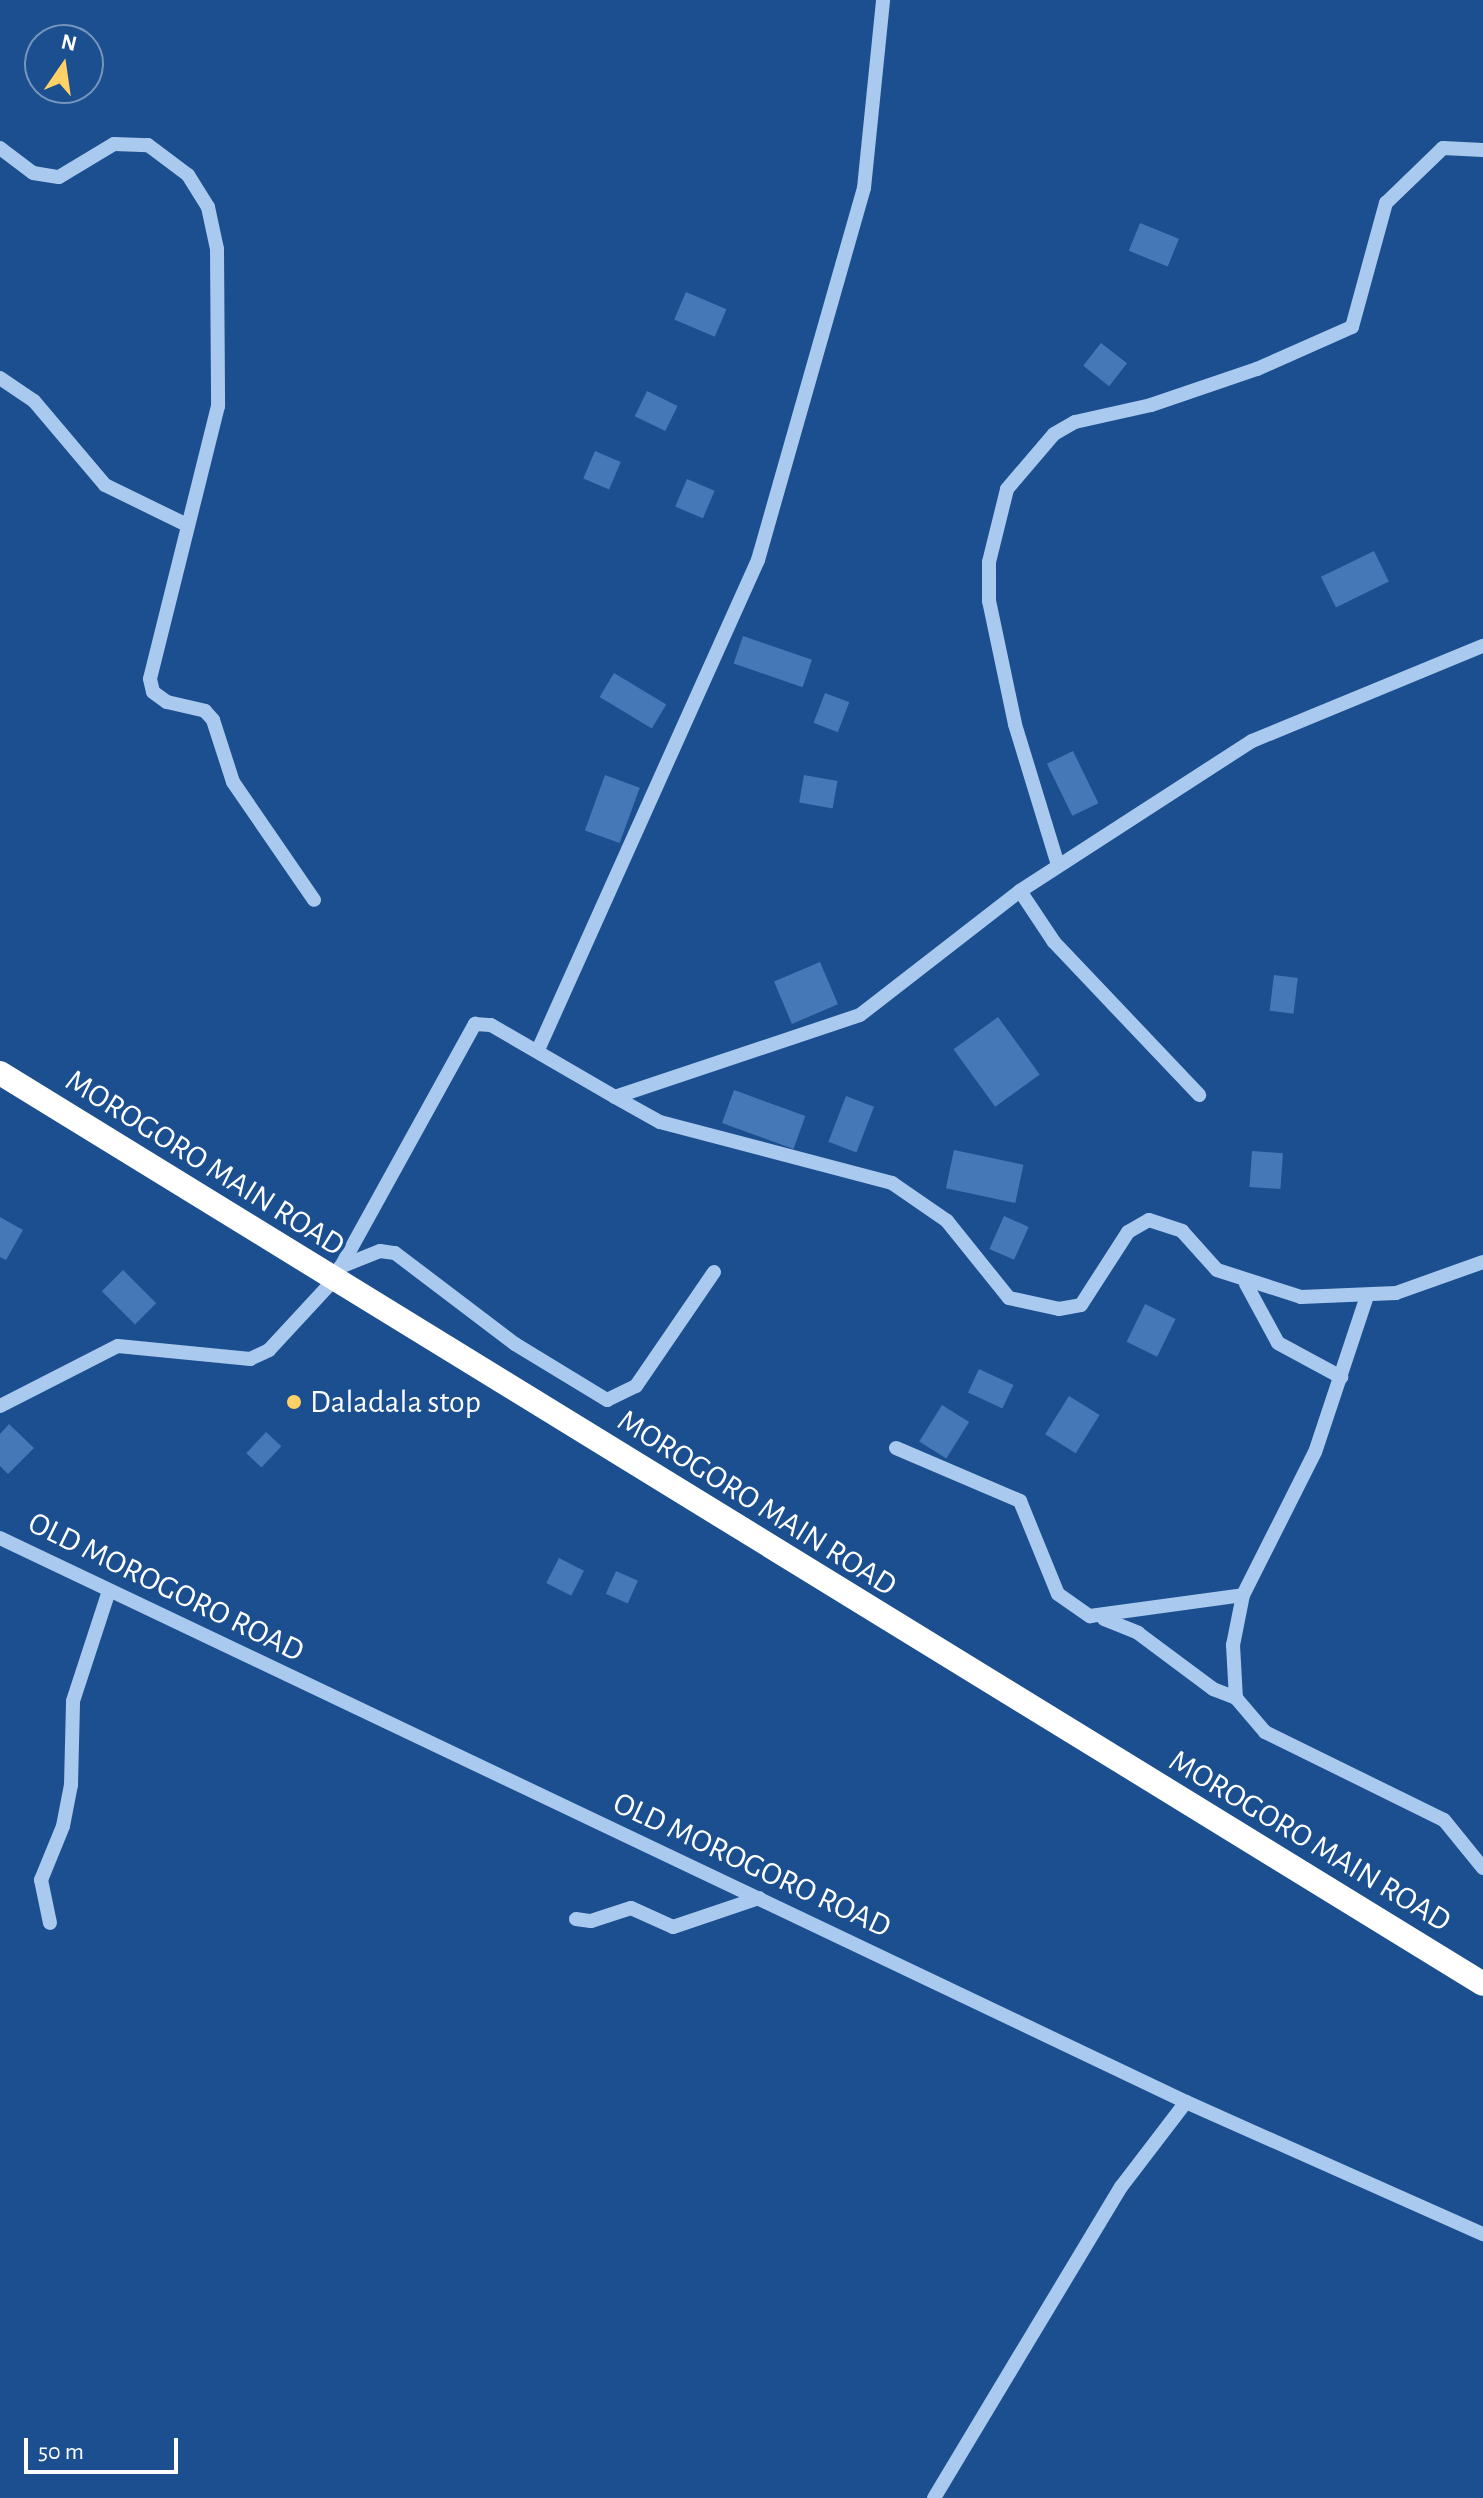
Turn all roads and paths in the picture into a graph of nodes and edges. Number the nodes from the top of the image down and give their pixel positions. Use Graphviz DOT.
graph roads {
  1 [pos="883,0"];
  2 [pos="0,148"];
  3 [pos="1483,150"];
  4 [pos="0,378"];
  5 [pos="187,525"];
  6 [pos="1483,646"];
  7 [pos="1058,865"];
  8 [pos="1020,891"];
  9 [pos="314,900"];
  10 [pos="538,1050"];
  11 [pos="0,1073"];
  12 [pos="1199,1095"];
  13 [pos="615,1097"];
  14 [pos="1483,1262"];
  15 [pos="714,1272"];
  16 [pos="336,1274"];
  17 [pos="1246,1284"];
  18 [pos="1367,1296"];
  19 [pos="1341,1377"];
  20 [pos="0,1406"];
  21 [pos="896,1448"];
  22 [pos="0,1538"];
  23 [pos="109,1591"];
  24 [pos="1243,1595"];
  25 [pos="1103,1619"];
  26 [pos="1236,1698"];
  27 [pos="1483,1868"];
  28 [pos="759,1898"];
  29 [pos="576,1919"];
  30 [pos="50,1923"];
  31 [pos="1483,1984"];
  32 [pos="1186,2102"];
  33 [pos="1483,2234"];
  34 [pos="934,2498"];
  1 -- 10 [label="street"];
  2 -- 5 [label="street"];
  3 -- 7 [label="street"];
  4 -- 5 [label="street"];
  5 -- 9 [label="street"];
  6 -- 7 [label="street"];
  7 -- 8 [label="street"];
  8 -- 12 [label="street"];
  8 -- 13 [label="street"];
  10 -- 13 [label="street"];
  10 -- 16 [label="street"];
  11 -- 16 [label="highway, MOROGORO MAIN ROAD"];
  13 -- 17 [label="street"];
  14 -- 18 [label="street"];
  15 -- 16 [label="street"];
  16 -- 20 [label="street"];
  16 -- 31 [label="highway, MOROGORO MAIN ROAD"];
  17 -- 18 [label="street"];
  17 -- 19 [label="street"];
  18 -- 19 [label="street"];
  19 -- 24 [label="street"];
  21 -- 25 [label="street"];
  22 -- 23 [label="street, OLD MOROGORO ROAD"];
  23 -- 28 [label="street, OLD MOROGORO ROAD"];
  23 -- 30 [label="street"];
  24 -- 25 [label="street"];
  24 -- 26 [label="street"];
  25 -- 26 [label="street"];
  26 -- 27 [label="street"];
  28 -- 29 [label="street"];
  28 -- 32 [label="street, OLD MOROGORO ROAD"];
  32 -- 33 [label="street, OLD MOROGORO ROAD"];
  32 -- 34 [label="street"];
}
